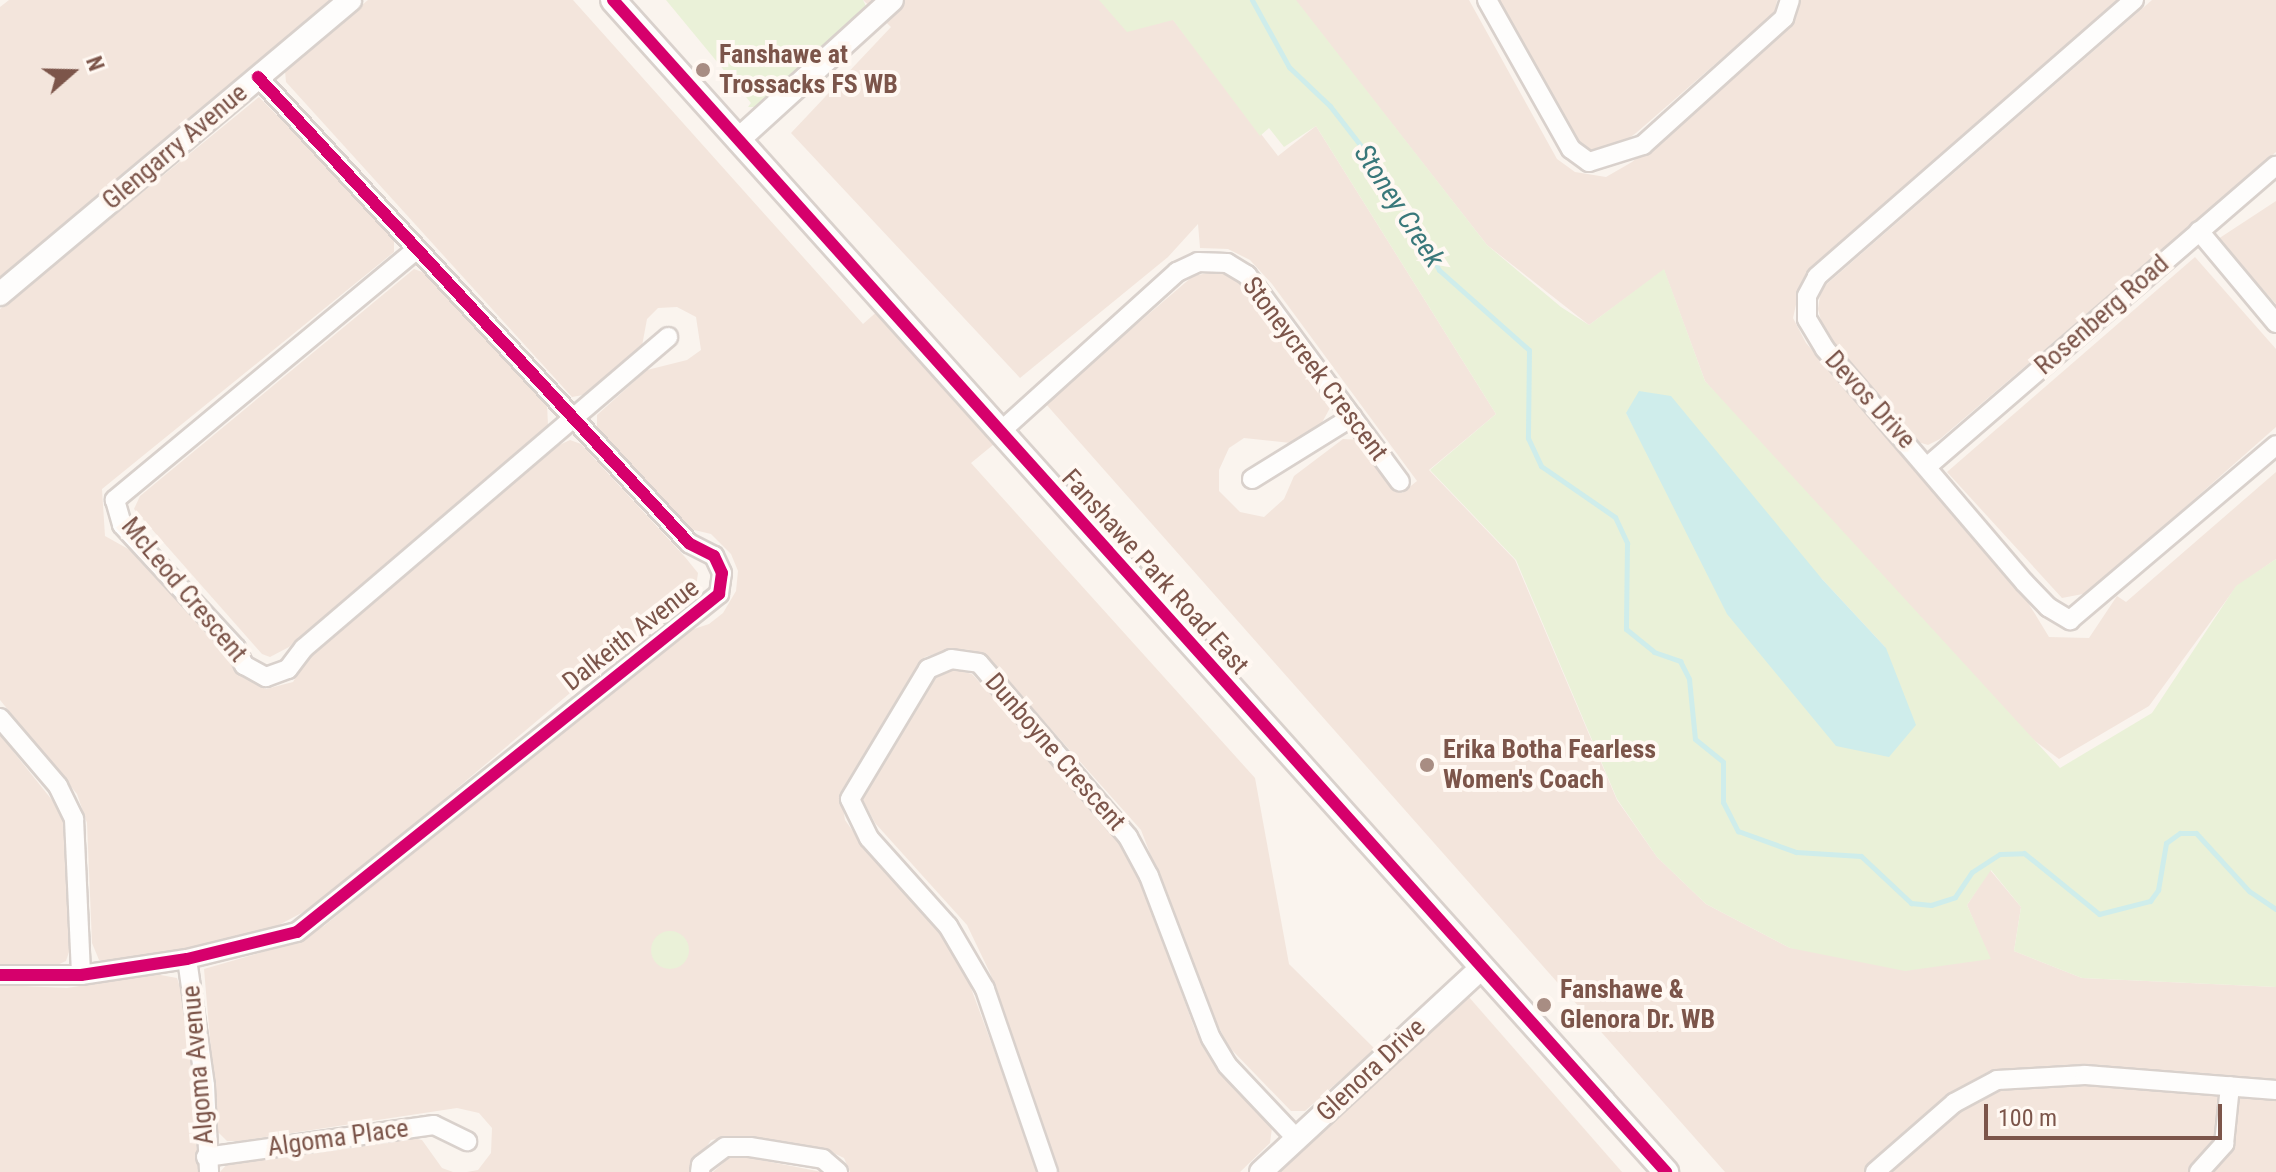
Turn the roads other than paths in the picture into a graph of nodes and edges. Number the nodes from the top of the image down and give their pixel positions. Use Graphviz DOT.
graph roads {
  1 [pos="350,0"];
  2 [pos="613,0"];
  3 [pos="892,0"];
  4 [pos="1487,0"];
  5 [pos="1790,0"];
  6 [pos="2134,0"];
  7 [pos="258,77"];
  8 [pos="738,140"];
  9 [pos="2276,166"];
  10 [pos="2199,231"];
  11 [pos="417,249"];
  12 [pos="0,294"];
  13 [pos="2276,323"];
  14 [pos="668,337"];
  15 [pos="573,417"];
  16 [pos="1352,417"];
  17 [pos="1000,432"];
  18 [pos="2276,445"];
  19 [pos="1929,465"];
  20 [pos="1252,479"];
  21 [pos="1400,482"];
  22 [pos="0,718"];
  23 [pos="187,959"];
  24 [pos="1481,968"];
  25 [pos="0,975"];
  26 [pos="81,975"];
  27 [pos="2230,1086"];
  28 [pos="2276,1090"];
  29 [pos="1297,1139"];
  30 [pos="467,1141"];
  31 [pos="208,1164"];
  32 [pos="700,1172"];
  33 [pos="838,1172"];
  34 [pos="1048,1172"];
  35 [pos="1261,1172"];
  36 [pos="1666,1172"];
  37 [pos="1875,1172"];
  38 [pos="2199,1172"];
  1 -- 7 [label="street, Glengarry Avenue"];
  2 -- 8 [label="main road, Fanshawe Park Road East"];
  3 -- 8 [label="street"];
  4 -- 5 [label="street"];
  6 -- 19 [label="street, Devos Drive"];
  7 -- 11 [label="street, Dalkeith Avenue"];
  7 -- 12 [label="street, Glengarry Avenue"];
  8 -- 17 [label="main road, Fanshawe Park Road East"];
  9 -- 10 [label="street, Rosenberg Road"];
  10 -- 13 [label="street"];
  10 -- 19 [label="street, Rosenberg Road"];
  11 -- 15 [label="street, Dalkeith Avenue"];
  11 -- 15 [label="street, McLeod Crescent"];
  14 -- 15 [label="street, McLeod Crescent"];
  15 -- 23 [label="street, Dalkeith Avenue"];
  16 -- 17 [label="street, Stoneycreek Crescent"];
  16 -- 20 [label="street"];
  16 -- 21 [label="street, Stoneycreek Crescent"];
  17 -- 24 [label="main road, Fanshawe Park Road East"];
  18 -- 19 [label="street, Devos Drive"];
  22 -- 26 [label="street"];
  23 -- 26 [label="street, Dalkeith Avenue"];
  23 -- 31 [label="street, Algoma Avenue"];
  24 -- 29 [label="street, Glenora Drive"];
  24 -- 36 [label="main road, Fanshawe Park Road East"];
  25 -- 26 [label="street, Dalkeith Avenue"];
  27 -- 28 [label="street"];
  27 -- 37 [label="street"];
  27 -- 38 [label="street"];
  29 -- 34 [label="street, Dunboyne Crescent"];
  29 -- 35 [label="street, Glenora Drive"];
  30 -- 31 [label="street, Algoma Place"];
  32 -- 33 [label="street"];
}
